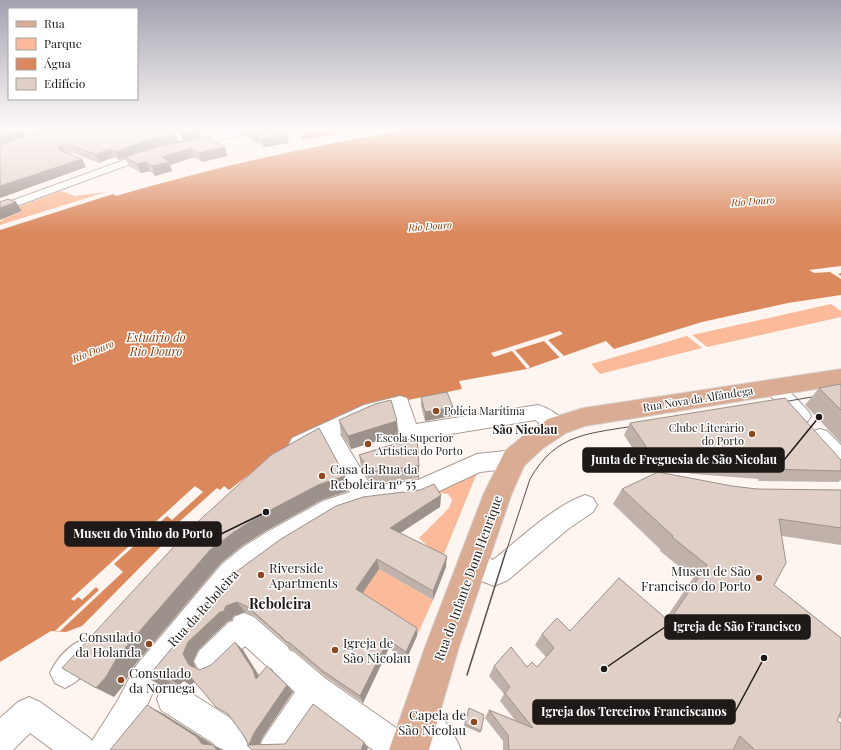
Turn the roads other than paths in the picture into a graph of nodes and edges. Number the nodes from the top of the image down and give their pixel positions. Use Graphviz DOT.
graph roads {
  1 [pos="105,163"];
  2 [pos="116,163"];
  3 [pos="0,203"];
  4 [pos="841,377"];
  5 [pos="774,387"];
  6 [pos="557,426"];
  7 [pos="327,430"];
  8 [pos="366,455"];
  9 [pos="280,456"];
  10 [pos="840,456"];
  11 [pos="514,460"];
  12 [pos="345,462"];
  13 [pos="365,497"];
  14 [pos="585,505"];
  15 [pos="473,564"];
  16 [pos="97,638"];
  17 [pos="207,663"];
  18 [pos="66,673"];
  19 [pos="316,690"];
  20 [pos="172,699"];
  21 [pos="421,712"];
  22 [pos="0,740"];
  23 [pos="80,750"];
  24 [pos="105,750"];
  25 [pos="238,750"];
  26 [pos="274,750"];
  27 [pos="401,750"];
  28 [pos="410,750"];
  29 [pos="445,750"];
  1 -- 3 [label="street"];
  2 -- 3 [label="street"];
  4 -- 5 [label="main road, Rua Nova da Alfândega"];
  5 -- 6 [label="main road, Rua Nova da Alfândega"];
  5 -- 10 [label="street"];
  6 -- 7 [label="street"];
  6 -- 11 [label="main road, Rua do Infante Dom Henrique"];
  7 -- 9 [label="street"];
  7 -- 12 [label="street"];
  8 -- 12 [label="street"];
  11 -- 13 [label="street, Rua da Reboleira"];
  11 -- 15 [label="main road, Rua do Infante Dom Henrique"];
  12 -- 13 [label="street"];
  13 -- 24 [label="street, Rua da Reboleira"];
  14 -- 15 [label="street"];
  15 -- 21 [label="main road, Rua do Infante Dom Henrique"];
  16 -- 18 [label="street"];
  17 -- 19 [label="street"];
  19 -- 26 [label="street"];
  19 -- 27 [label="street"];
  20 -- 25 [label="street"];
  21 -- 28 [label="main road, Rua do Infante Dom Henrique"];
  21 -- 29 [label="street"];
  22 -- 23 [label="street"];
}
